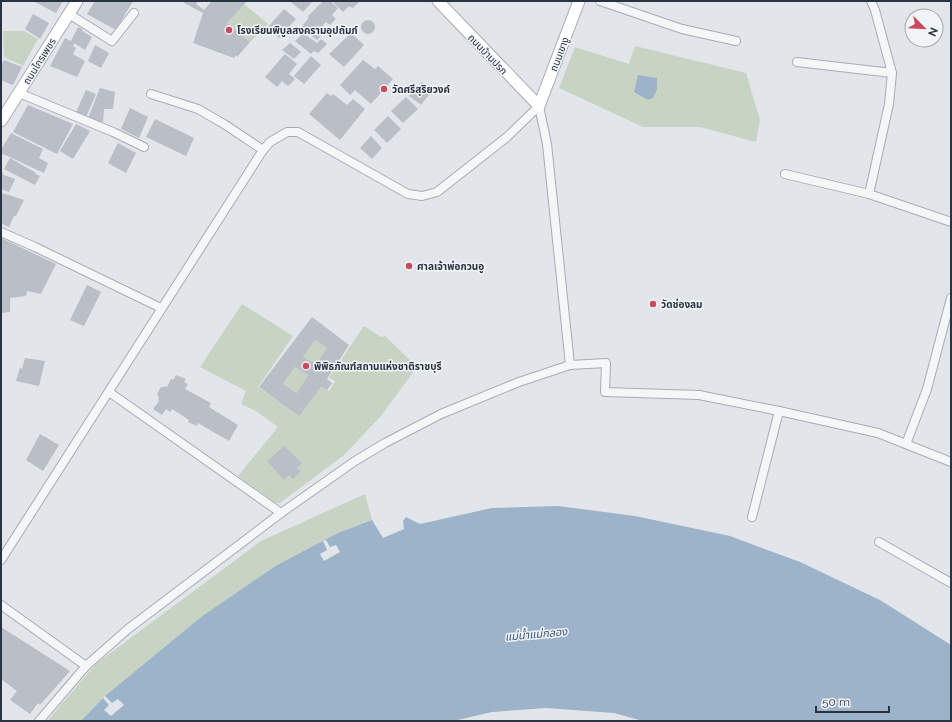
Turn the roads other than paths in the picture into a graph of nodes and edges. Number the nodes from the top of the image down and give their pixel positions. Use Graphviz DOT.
graph roads {
  1 [pos="77,1"];
  2 [pos="438,1"];
  3 [pos="578,1"];
  4 [pos="600,1"];
  5 [pos="871,1"];
  6 [pos="134,12"];
  7 [pos="68,14"];
  8 [pos="736,41"];
  9 [pos="796,62"];
  10 [pos="892,73"];
  11 [pos="19,93"];
  12 [pos="151,94"];
  13 [pos="539,106"];
  14 [pos="1,121"];
  15 [pos="144,147"];
  16 [pos="263,150"];
  17 [pos="785,174"];
  18 [pos="869,194"];
  19 [pos="951,222"];
  20 [pos="1,232"];
  21 [pos="951,298"];
  22 [pos="160,308"];
  23 [pos="570,365"];
  24 [pos="109,392"];
  25 [pos="780,411"];
  26 [pos="906,444"];
  27 [pos="951,462"];
  28 [pos="281,513"];
  29 [pos="752,517"];
  30 [pos="879,542"];
  31 [pos="1,560"];
  32 [pos="951,583"];
  33 [pos="1,605"];
  34 [pos="86,666"];
  35 [pos="39,721"];
  1 -- 7 [label="street, ถนนไกรเพชร"];
  2 -- 13 [label="street, ถนนบ้านปรก"];
  3 -- 13 [label="street, ถนนเขางู"];
  4 -- 8 [label="street"];
  5 -- 10 [label="street"];
  6 -- 7 [label="street"];
  7 -- 11 [label="street, ถนนไกรเพชร"];
  9 -- 10 [label="street"];
  10 -- 18 [label="street"];
  11 -- 14 [label="street, ถนนไกรเพชร"];
  11 -- 15 [label="street"];
  12 -- 16 [label="street"];
  13 -- 16 [label="street"];
  13 -- 23 [label="street"];
  16 -- 22 [label="street"];
  17 -- 18 [label="street"];
  18 -- 19 [label="street"];
  20 -- 22 [label="street"];
  21 -- 26 [label="street"];
  22 -- 24 [label="street"];
  23 -- 25 [label="street"];
  23 -- 28 [label="street"];
  24 -- 28 [label="street"];
  24 -- 31 [label="street"];
  25 -- 26 [label="street"];
  25 -- 29 [label="street"];
  26 -- 27 [label="street"];
  28 -- 34 [label="street"];
  30 -- 32 [label="street"];
  33 -- 34 [label="street"];
  34 -- 35 [label="street"];
}
